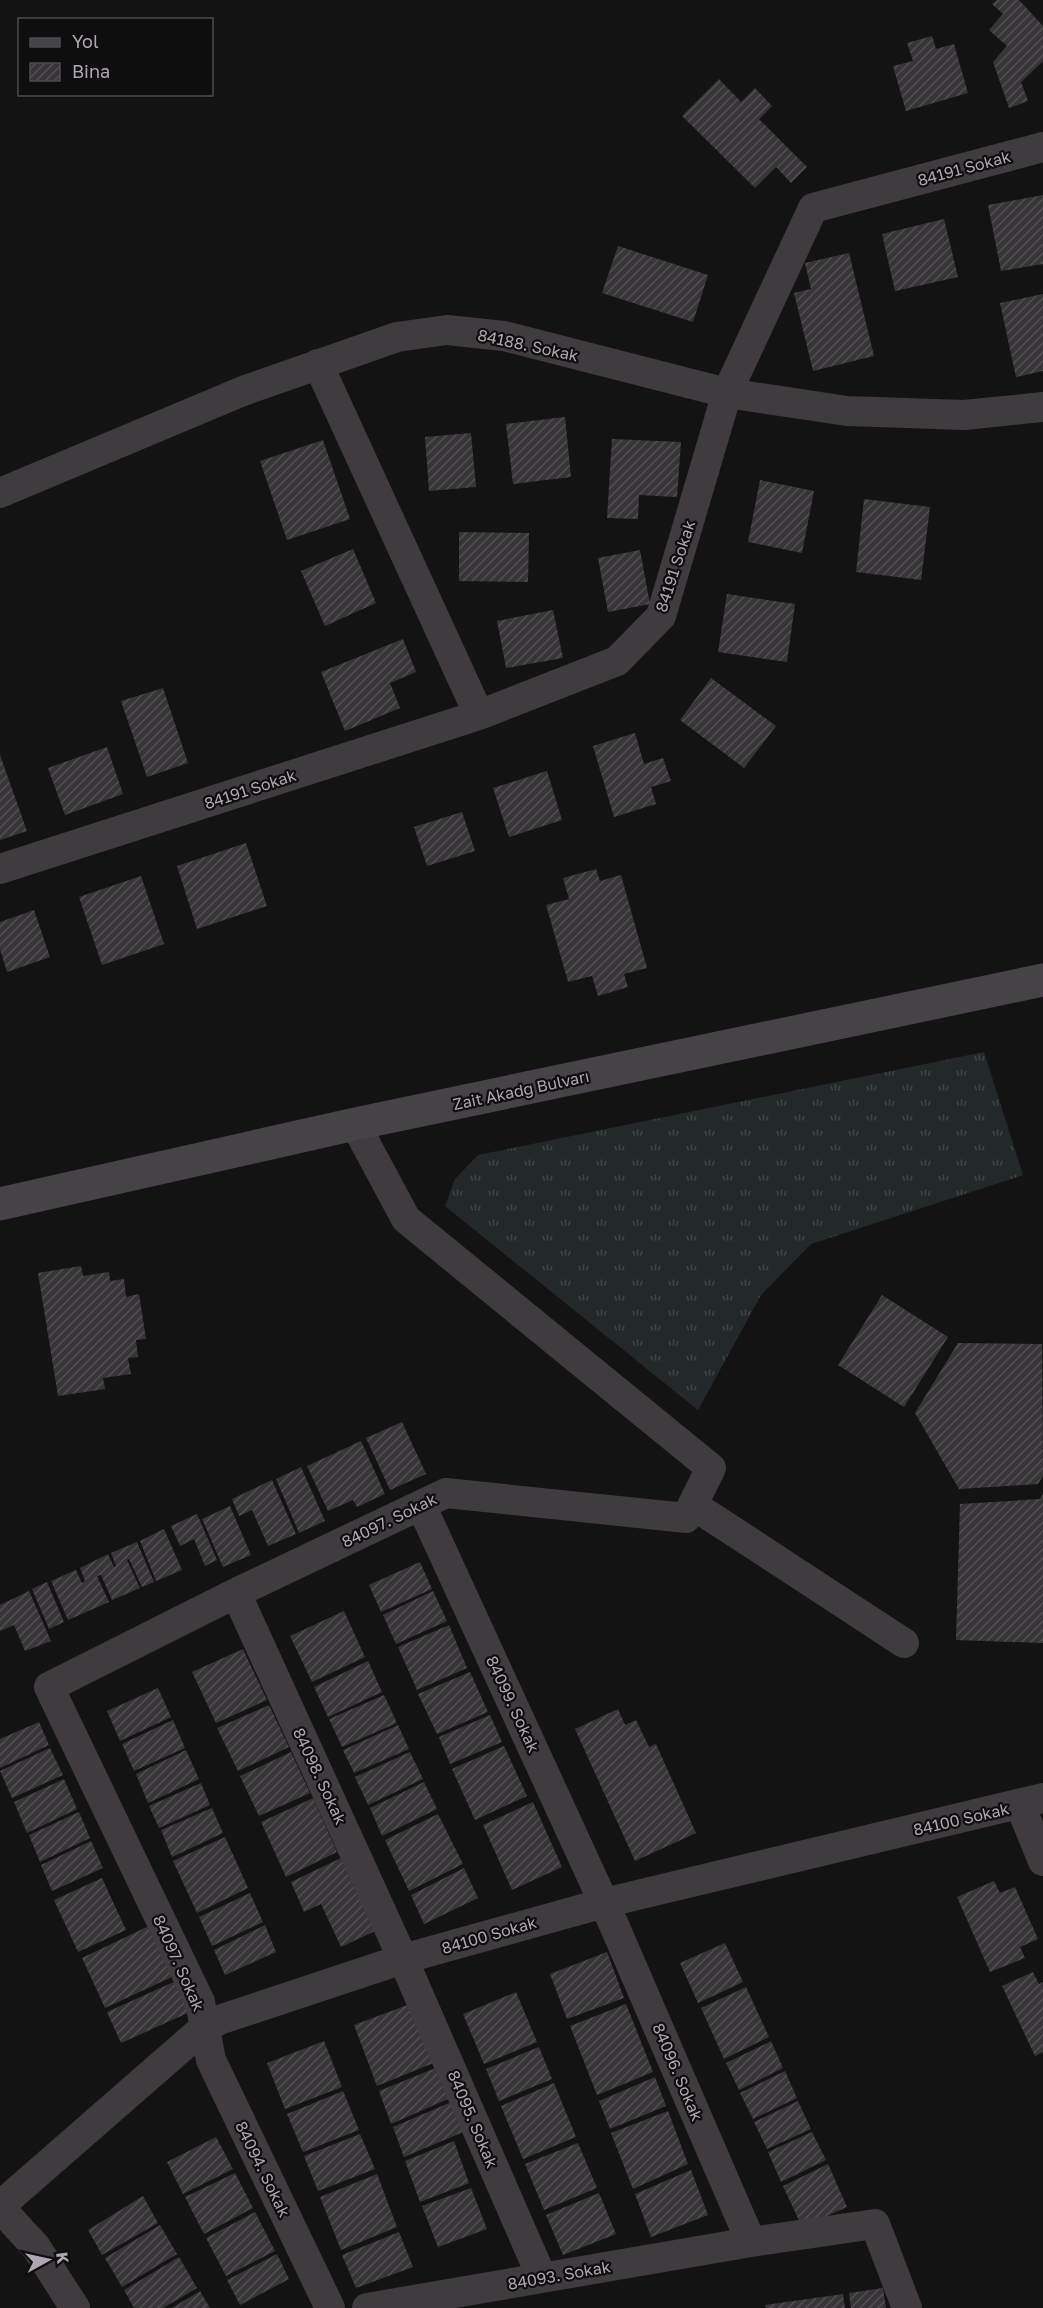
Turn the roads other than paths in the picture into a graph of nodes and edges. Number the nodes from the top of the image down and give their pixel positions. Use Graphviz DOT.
graph roads {
  1 [pos="1043,147"];
  2 [pos="318,364"];
  3 [pos="727,393"];
  4 [pos="1043,407"];
  5 [pos="0,493"];
  6 [pos="479,715"];
  7 [pos="0,869"];
  8 [pos="1043,980"];
  9 [pos="356,1124"];
  10 [pos="0,1204"];
  11 [pos="421,1505"];
  12 [pos="693,1505"];
  13 [pos="236,1593"];
  14 [pos="904,1643"];
  15 [pos="1031,1802"];
  16 [pos="1043,1861"];
  17 [pos="604,1903"];
  18 [pos="404,1959"];
  19 [pos="205,2027"];
  20 [pos="0,2207"];
  21 [pos="751,2242"];
  22 [pos="542,2278"];
  23 [pos="75,2308"];
  24 [pos="330,2308"];
  25 [pos="367,2308"];
  26 [pos="907,2308"];
  1 -- 3 [label="street, 84191 Sokak"];
  2 -- 3 [label="street, 84188. Sokak"];
  2 -- 5 [label="street, 84188. Sokak"];
  2 -- 6 [label="street"];
  3 -- 4 [label="street, 84188. Sokak"];
  3 -- 6 [label="street, 84191 Sokak"];
  6 -- 7 [label="street, 84191 Sokak"];
  8 -- 9 [label="street, Zait Akadğ Bulvarı"];
  9 -- 10 [label="street, Zait Akadğ Bulvarı"];
  9 -- 12 [label="street"];
  11 -- 12 [label="street, 84097. Sokak"];
  11 -- 13 [label="street, 84097. Sokak"];
  11 -- 17 [label="street, 84099. Sokak"];
  12 -- 14 [label="street"];
  13 -- 18 [label="street, 84098. Sokak"];
  13 -- 19 [label="street, 84097. Sokak"];
  15 -- 16 [label="street"];
  15 -- 17 [label="street, 84100 Sokak"];
  17 -- 18 [label="street, 84100 Sokak"];
  17 -- 21 [label="street, 84096. Sokak"];
  18 -- 19 [label="street, 84100 Sokak"];
  18 -- 22 [label="street, 84095. Sokak"];
  19 -- 20 [label="street, 84100 Sokak"];
  19 -- 24 [label="street, 84094. Sokak"];
  20 -- 23 [label="street"];
  21 -- 22 [label="street, 84093. Sokak"];
  21 -- 26 [label="street, 84093. Sokak"];
  22 -- 25 [label="street, 84093. Sokak"];
}
